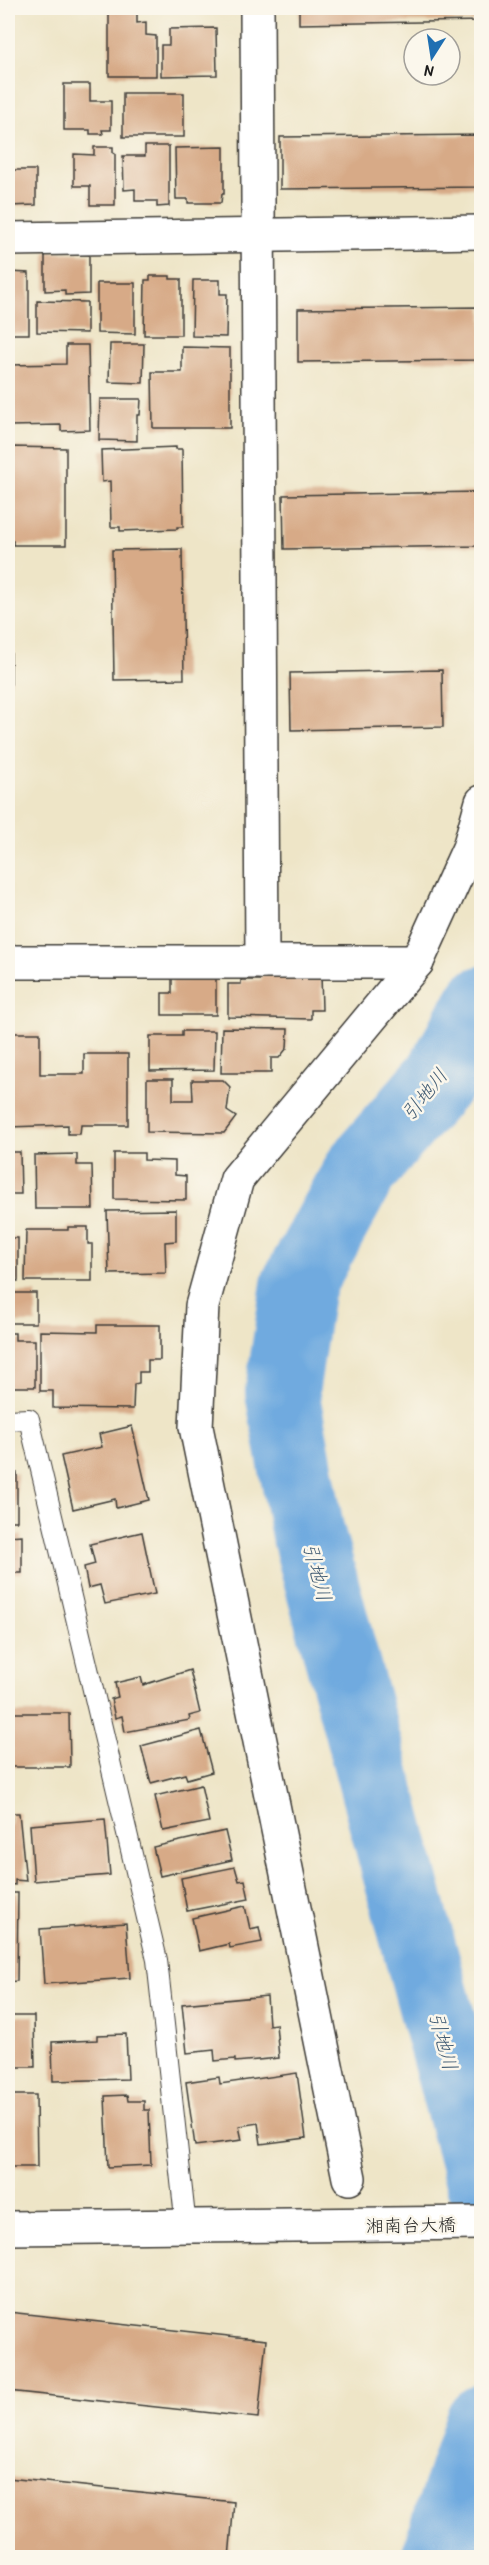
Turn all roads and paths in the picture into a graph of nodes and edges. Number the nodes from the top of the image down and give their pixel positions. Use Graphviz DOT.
graph roads {
  1 [pos="257,8"];
  2 [pos="482,232"];
  3 [pos="258,234"];
  4 [pos="8,239"];
  5 [pos="482,802"];
  6 [pos="8,962"];
  7 [pos="262,962"];
  8 [pos="417,962"];
  9 [pos="8,1420"];
  10 [pos="349,2178"];
  11 [pos="482,2223"];
  12 [pos="186,2227"];
  13 [pos="8,2228"];
  1 -- 3 [label="street"];
  2 -- 3 [label="street"];
  3 -- 4 [label="street"];
  3 -- 7 [label="street"];
  5 -- 8 [label="street"];
  6 -- 7 [label="street"];
  7 -- 8 [label="street"];
  8 -- 10 [label="street"];
  9 -- 12 [label="lane"];
  11 -- 12 [label="street, 湘南台大橋"];
  12 -- 13 [label="street, 湘南台大橋"];
}
